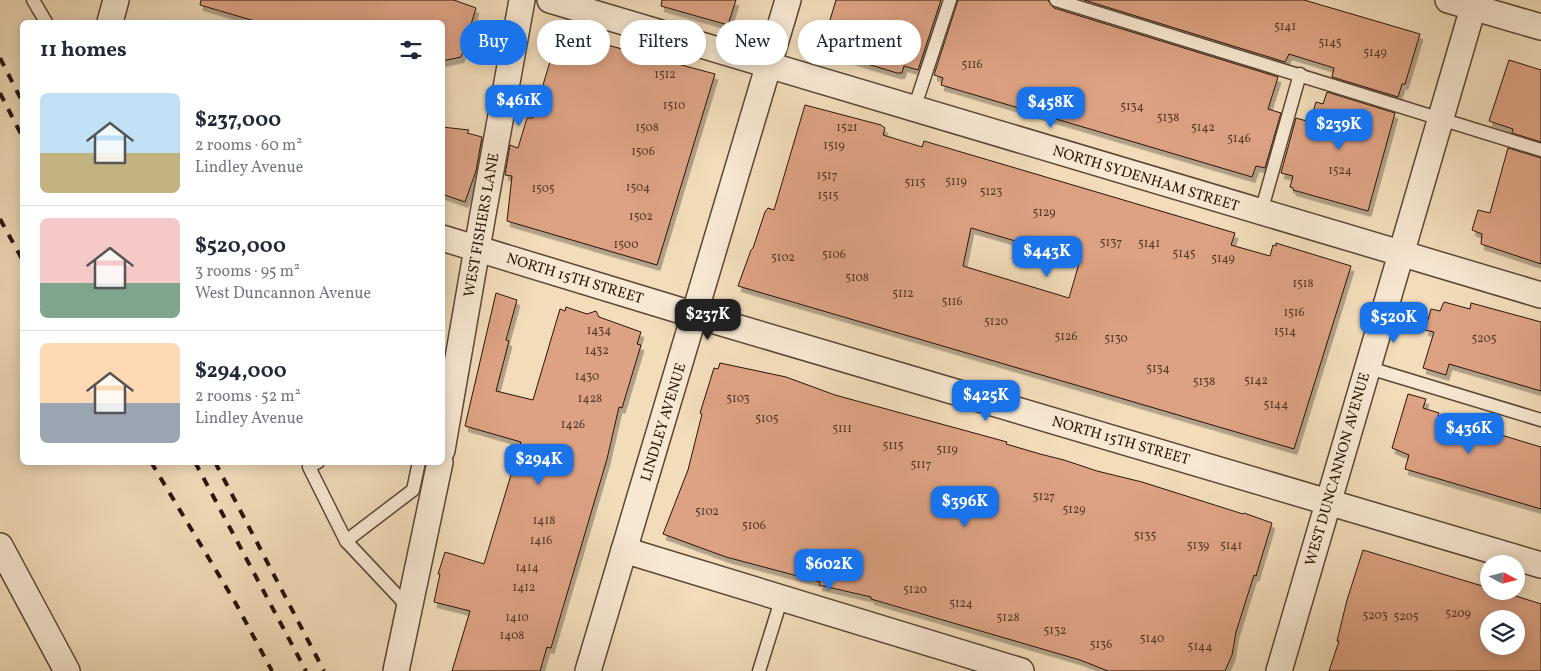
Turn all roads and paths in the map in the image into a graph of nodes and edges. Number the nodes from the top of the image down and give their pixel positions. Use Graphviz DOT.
graph roads {
  1 [pos="33,0"];
  2 [pos="116,0"];
  3 [pos="522,0"];
  4 [pos="550,0"];
  5 [pos="788,0"];
  6 [pos="950,0"];
  7 [pos="1056,0"];
  8 [pos="1448,0"];
  9 [pos="1473,8"];
  10 [pos="45,20"];
  11 [pos="111,20"];
  12 [pos="782,20"];
  13 [pos="1541,27"];
  14 [pos="716,49"];
  15 [pos="769,65"];
  16 [pos="1300,74"];
  17 [pos="914,109"];
  18 [pos="1441,120"];
  19 [pos="1541,150"];
  20 [pos="1261,212"];
  21 [pos="445,239"];
  22 [pos="477,247"];
  23 [pos="1401,254"];
  24 [pos="1541,295"];
  25 [pos="695,315"];
  26 [pos="1366,367"];
  27 [pos="446,418"];
  28 [pos="1541,420"];
  29 [pos="313,465"];
  30 [pos="418,465"];
  31 [pos="439,465"];
  32 [pos="1329,501"];
  33 [pos="346,542"];
  34 [pos="0,546"];
  35 [pos="624,550"];
  36 [pos="1541,565"];
  37 [pos="782,597"];
  38 [pos="410,609"];
  39 [pos="67,671"];
  40 [pos="396,671"];
  41 [pos="588,671"];
  42 [pos="759,671"];
  43 [pos="1021,671"];
  44 [pos="1280,671"];
  1 -- 10 [label="lane"];
  2 -- 11 [label="street"];
  3 -- 22 [label="street, WEST FISHERS LANE"];
  4 -- 14 [label="street, NORTH SYDENHAM STREET"];
  5 -- 12 [label="street, LINDLEY AVENUE"];
  6 -- 17 [label="lane"];
  7 -- 16 [label="lane"];
  8 -- 9 [label="street"];
  9 -- 13 [label="street"];
  9 -- 18 [label="street, WEST DUNCANNON AVENUE"];
  15 -- 17 [label="street, NORTH SYDENHAM STREET"];
  15 -- 25 [label="street, LINDLEY AVENUE"];
  16 -- 18 [label="lane"];
  16 -- 20 [label="lane"];
  17 -- 20 [label="street, NORTH SYDENHAM STREET"];
  18 -- 19 [label="lane"];
  18 -- 23 [label="street, WEST DUNCANNON AVENUE"];
  20 -- 23 [label="street, NORTH SYDENHAM STREET"];
  21 -- 22 [label="street, NORTH 15TH STREET"];
  22 -- 25 [label="street, NORTH 15TH STREET"];
  22 -- 27 [label="street, WEST FISHERS LANE"];
  23 -- 24 [label="street, NORTH SYDENHAM STREET"];
  23 -- 26 [label="street, WEST DUNCANNON AVENUE"];
  25 -- 32 [label="street, NORTH 15TH STREET"];
  25 -- 35 [label="street, LINDLEY AVENUE"];
  26 -- 28 [label="lane"];
  26 -- 32 [label="street, WEST DUNCANNON AVENUE"];
  29 -- 33 [label="lane"];
  30 -- 33 [label="lane"];
  31 -- 38 [label="street"];
  32 -- 36 [label="street, NORTH 15TH STREET"];
  32 -- 44 [label="street, WEST DUNCANNON AVENUE"];
  33 -- 38 [label="lane"];
  34 -- 39 [label="street"];
  35 -- 37 [label="street"];
  35 -- 41 [label="street, LINDLEY AVENUE"];
  37 -- 42 [label="lane"];
  37 -- 43 [label="street"];
  38 -- 40 [label="street"];
}
